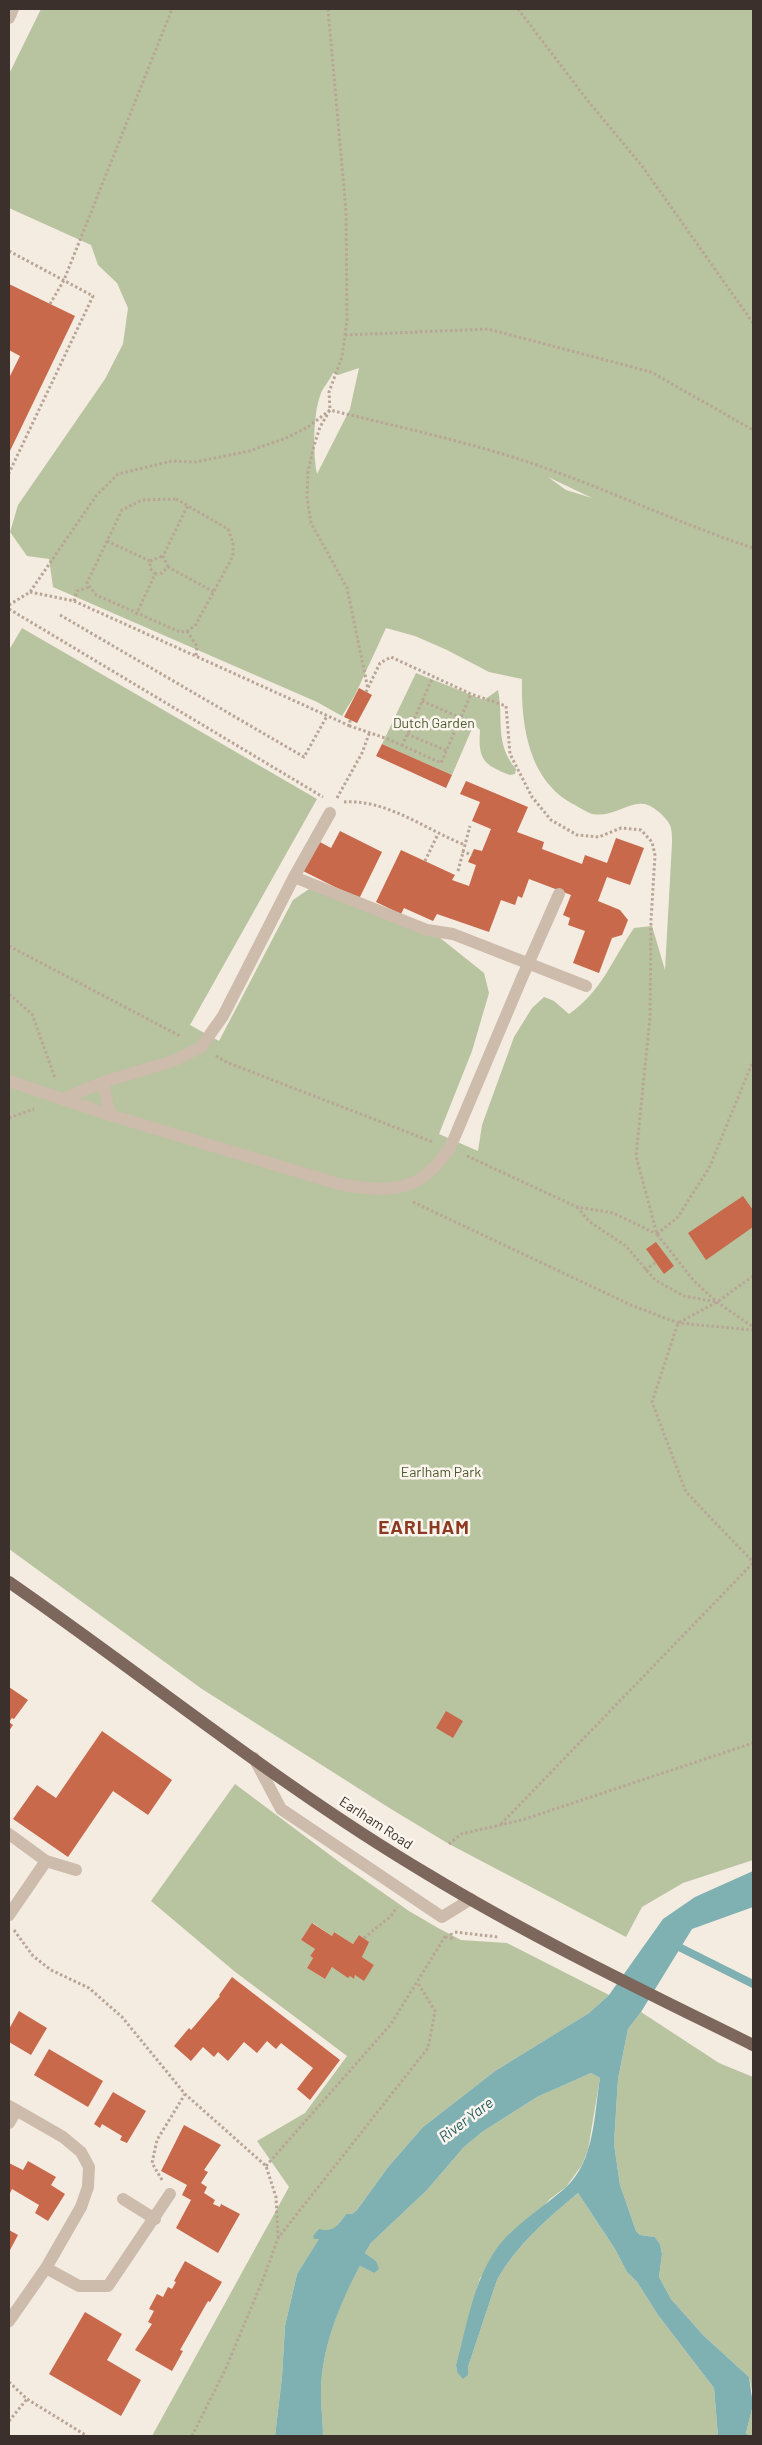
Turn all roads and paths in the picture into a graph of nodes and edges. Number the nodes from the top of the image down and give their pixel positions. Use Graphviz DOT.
graph roads {
  1 [pos="13,9"];
  2 [pos="172,9"];
  3 [pos="328,9"];
  4 [pos="518,9"];
  5 [pos="9,18"];
  6 [pos="9,251"];
  7 [pos="64,280"];
  8 [pos="50,304"];
  9 [pos="753,323"];
  10 [pos="345,335"];
  11 [pos="330,410"];
  12 [pos="753,430"];
  13 [pos="9,473"];
  14 [pos="188,505"];
  15 [pos="107,541"];
  16 [pos="753,548"];
  17 [pos="163,556"];
  18 [pos="150,561"];
  19 [pos="168,567"];
  20 [pos="155,574"];
  21 [pos="89,587"];
  22 [pos="30,592"];
  23 [pos="214,592"];
  24 [pos="74,601"];
  25 [pos="9,605"];
  26 [pos="9,609"];
  27 [pos="60,614"];
  28 [pos="136,615"];
  29 [pos="187,631"];
  30 [pos="196,656"];
  31 [pos="432,677"];
  32 [pos="366,692"];
  33 [pos="472,694"];
  34 [pos="422,701"];
  35 [pos="327,716"];
  36 [pos="461,718"];
  37 [pos="350,720"];
  38 [pos="350,726"];
  39 [pos="369,734"];
  40 [pos="407,734"];
  41 [pos="402,746"];
  42 [pos="447,751"];
  43 [pos="332,808"];
  44 [pos="470,826"];
  45 [pos="438,834"];
  46 [pos="465,844"];
  47 [pos="462,851"];
  48 [pos="472,855"];
  49 [pos="425,861"];
  50 [pos="458,871"];
  51 [pos="294,876"];
  52 [pos="559,894"];
  53 [pos="9,946"];
  54 [pos="529,964"];
  55 [pos="586,986"];
  56 [pos="9,994"];
  57 [pos="201,1048"];
  58 [pos="753,1061"];
  59 [pos="9,1081"];
  60 [pos="103,1082"];
  61 [pos="63,1099"];
  62 [pos="110,1115"];
  63 [pos="450,1148"];
  64 [pos="412,1201"];
  65 [pos="577,1207"];
  66 [pos="657,1234"];
  67 [pos="655,1263"];
  68 [pos="645,1270"];
  69 [pos="753,1276"];
  70 [pos="717,1302"];
  71 [pos="678,1323"];
  72 [pos="753,1328"];
  73 [pos="753,1563"];
  74 [pos="9,1582"];
  75 [pos="753,1743"];
  76 [pos="254,1758"];
  77 [pos="501,1824"];
  78 [pos="9,1834"];
  79 [pos="450,1844"];
  80 [pos="46,1861"];
  81 [pos="76,1870"];
  82 [pos="471,1899"];
  83 [pos="396,1908"];
  84 [pos="9,1915"];
  85 [pos="9,1922"];
  86 [pos="364,1938"];
  87 [pos="445,1938"];
  88 [pos="418,1983"];
  89 [pos="753,2045"];
  90 [pos="185,2094"];
  91 [pos="12,2108"];
  92 [pos="9,2123"];
  93 [pos="266,2166"];
  94 [pos="170,2194"];
  95 [pos="124,2199"];
  96 [pos="155,2218"];
  97 [pos="278,2238"];
  98 [pos="46,2268"];
  99 [pos="9,2321"];
  100 [pos="9,2382"];
  101 [pos="27,2399"];
  102 [pos="9,2421"];
  103 [pos="87,2436"];
  104 [pos="192,2436"];
  1 -- 5 [label="street"];
  2 -- 7 [label="path"];
  3 -- 10 [label="path"];
  4 -- 9 [label="path"];
  6 -- 7 [label="path"];
  7 -- 8 [label="path"];
  7 -- 13 [label="path"];
  10 -- 11 [label="path"];
  10 -- 12 [label="path"];
  11 -- 16 [label="path"];
  11 -- 22 [label="path"];
  11 -- 32 [label="path"];
  14 -- 15 [label="path"];
  14 -- 17 [label="path"];
  14 -- 23 [label="path"];
  15 -- 18 [label="path"];
  15 -- 21 [label="path"];
  17 -- 18 [label="path"];
  17 -- 19 [label="path"];
  18 -- 20 [label="path"];
  19 -- 20 [label="path"];
  19 -- 23 [label="path"];
  20 -- 28 [label="path"];
  21 -- 24 [label="path"];
  21 -- 28 [label="path"];
  22 -- 24 [label="path"];
  22 -- 25 [label="path"];
  23 -- 29 [label="path"];
  24 -- 30 [label="path"];
  26 -- 43 [label="path"];
  27 -- 35 [label="path"];
  28 -- 29 [label="path"];
  29 -- 30 [label="path"];
  30 -- 35 [label="path"];
  31 -- 34 [label="path"];
  33 -- 36 [label="path"];
  34 -- 36 [label="path"];
  34 -- 40 [label="path"];
  35 -- 38 [label="path"];
  36 -- 42 [label="path"];
  37 -- 38 [label="path"];
  38 -- 39 [label="path"];
  39 -- 41 [label="path"];
  39 -- 43 [label="path"];
  40 -- 41 [label="path"];
  40 -- 42 [label="path"];
  41 -- 42 [label="path"];
  43 -- 45 [label="path"];
  43 -- 51 [label="street"];
  44 -- 46 [label="path"];
  45 -- 46 [label="path"];
  45 -- 49 [label="path"];
  46 -- 47 [label="path"];
  47 -- 48 [label="path"];
  47 -- 50 [label="path"];
  51 -- 54 [label="street"];
  51 -- 57 [label="street"];
  52 -- 54 [label="street"];
  53 -- 57 [label="path"];
  54 -- 55 [label="street"];
  54 -- 63 [label="street"];
  56 -- 61 [label="path"];
  57 -- 60 [label="street"];
  57 -- 63 [label="path"];
  58 -- 66 [label="path"];
  59 -- 61 [label="street"];
  60 -- 61 [label="street"];
  60 -- 62 [label="street"];
  61 -- 62 [label="street"];
  62 -- 63 [label="street"];
  63 -- 65 [label="path"];
  64 -- 71 [label="path"];
  65 -- 66 [label="path"];
  65 -- 68 [label="path"];
  66 -- 70 [label="path"];
  67 -- 68 [label="path"];
  68 -- 70 [label="path"];
  69 -- 70 [label="path"];
  70 -- 71 [label="path"];
  70 -- 72 [label="path"];
  71 -- 72 [label="path"];
  71 -- 73 [label="path"];
  73 -- 77 [label="path"];
  74 -- 76 [label="main road, Earlham Road"];
  75 -- 77 [label="path"];
  76 -- 82 [label="main road, Earlham Road"];
  76 -- 82 [label="street"];
  77 -- 79 [label="path"];
  78 -- 80 [label="street"];
  80 -- 81 [label="street"];
  80 -- 84 [label="street"];
  82 -- 89 [label="main road, Earlham Road"];
  83 -- 86 [label="path"];
  85 -- 90 [label="path"];
  87 -- 88 [label="path"];
  88 -- 93 [label="path"];
  88 -- 97 [label="path"];
  90 -- 93 [label="path"];
  90 -- 94 [label="path"];
  91 -- 92 [label="street"];
  91 -- 98 [label="street"];
  93 -- 97 [label="path"];
  94 -- 96 [label="street"];
  95 -- 96 [label="street"];
  96 -- 98 [label="street"];
  97 -- 104 [label="path"];
  98 -- 99 [label="street"];
  100 -- 101 [label="path"];
  101 -- 102 [label="path"];
  101 -- 103 [label="path"];
}
